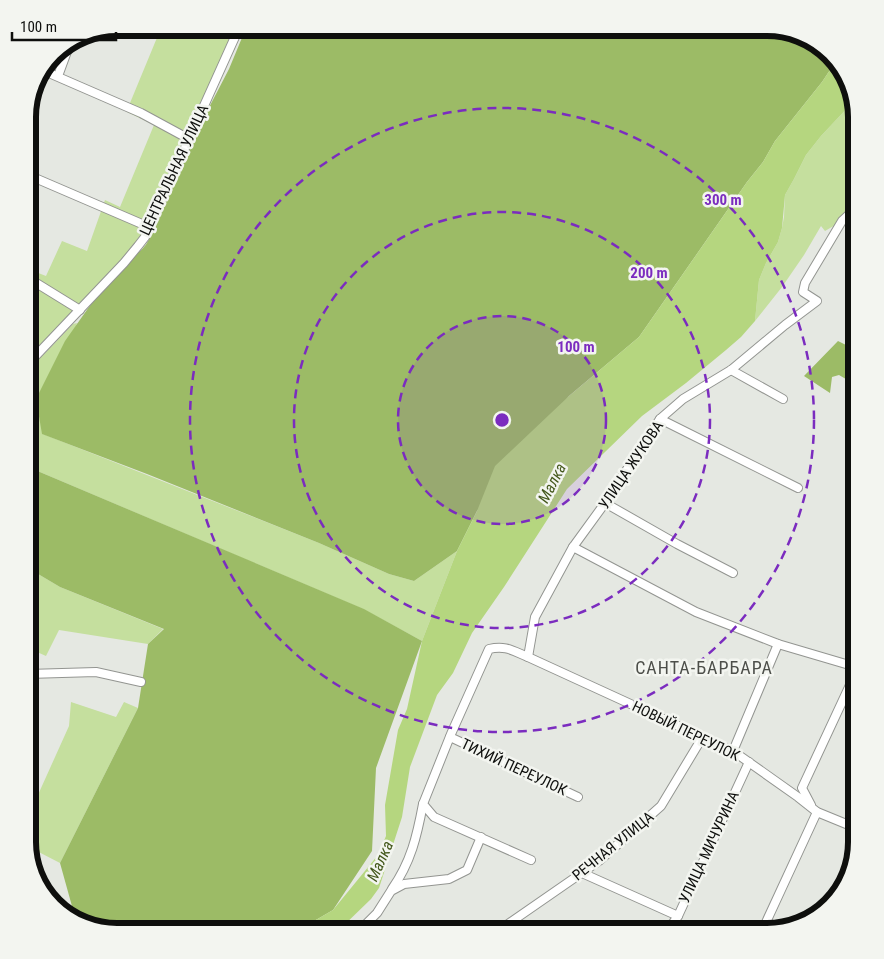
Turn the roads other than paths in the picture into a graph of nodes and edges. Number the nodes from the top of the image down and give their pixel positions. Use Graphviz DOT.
graph roads {
  1 [pos="235,36"];
  2 [pos="66,55"];
  3 [pos="50,73"];
  4 [pos="58,76"];
  5 [pos="189,139"];
  6 [pos="36,178"];
  7 [pos="848,215"];
  8 [pos="149,227"];
  9 [pos="36,283"];
  10 [pos="80,310"];
  11 [pos="36,356"];
  12 [pos="731,370"];
  13 [pos="783,398"];
  14 [pos="660,419"];
  15 [pos="798,488"];
  16 [pos="606,503"];
  17 [pos="573,547"];
  18 [pos="733,573"];
  19 [pos="778,644"];
  20 [pos="528,658"];
  21 [pos="848,665"];
  22 [pos="36,674"];
  23 [pos="141,682"];
  24 [pos="848,689"];
  25 [pos="450,737"];
  26 [pos="702,738"];
  27 [pos="733,751"];
  28 [pos="748,762"];
  29 [pos="578,797"];
  30 [pos="423,804"];
  31 [pos="815,810"];
  32 [pos="848,824"];
  33 [pos="481,838"];
  34 [pos="531,860"];
  35 [pos="582,873"];
  36 [pos="391,891"];
  37 [pos="678,916"];
  38 [pos="367,923"];
  39 [pos="509,923"];
  40 [pos="674,923"];
  41 [pos="766,923"];
  1 -- 5 [label="street, ЦЕНТРАЛЬНАЯ УЛИЦА"];
  2 -- 4 [label="street"];
  3 -- 4 [label="street"];
  4 -- 5 [label="street"];
  5 -- 8 [label="street, ЦЕНТРАЛЬНАЯ УЛИЦА"];
  6 -- 8 [label="street"];
  7 -- 12 [label="street, УЛИЦА ЖУКОВА"];
  8 -- 10 [label="street, ЦЕНТРАЛЬНАЯ УЛИЦА"];
  9 -- 10 [label="street"];
  10 -- 11 [label="street, ЦЕНТРАЛЬНАЯ УЛИЦА"];
  12 -- 13 [label="street"];
  12 -- 14 [label="street, УЛИЦА ЖУКОВА"];
  14 -- 15 [label="street"];
  14 -- 16 [label="street, УЛИЦА ЖУКОВА"];
  16 -- 17 [label="street, УЛИЦА ЖУКОВА"];
  16 -- 18 [label="street"];
  17 -- 19 [label="street"];
  17 -- 20 [label="street, УЛИЦА ЖУКОВА"];
  19 -- 21 [label="street"];
  19 -- 27 [label="street"];
  20 -- 25 [label="street, НОВЫЙ ПЕРЕУЛОК"];
  20 -- 26 [label="street, НОВЫЙ ПЕРЕУЛОК"];
  22 -- 23 [label="street"];
  24 -- 31 [label="street"];
  25 -- 29 [label="street, ТИХИЙ ПЕРЕУЛОК"];
  25 -- 30 [label="street"];
  26 -- 27 [label="street, НОВЫЙ ПЕРЕУЛОК"];
  26 -- 35 [label="street, РЕЧНАЯ УЛИЦА"];
  27 -- 28 [label="street, НОВЫЙ ПЕРЕУЛОК"];
  28 -- 31 [label="street, НОВЫЙ ПЕРЕУЛОК"];
  28 -- 37 [label="street, УЛИЦА МИЧУРИНА"];
  30 -- 33 [label="street"];
  30 -- 36 [label="street"];
  31 -- 32 [label="street, НОВЫЙ ПЕРЕУЛОК"];
  31 -- 41 [label="street"];
  33 -- 34 [label="street"];
  33 -- 36 [label="street"];
  35 -- 37 [label="street"];
  35 -- 39 [label="street, РЕЧНАЯ УЛИЦА"];
  36 -- 38 [label="street"];
  37 -- 40 [label="street, УЛИЦА МИЧУРИНА"];
}
